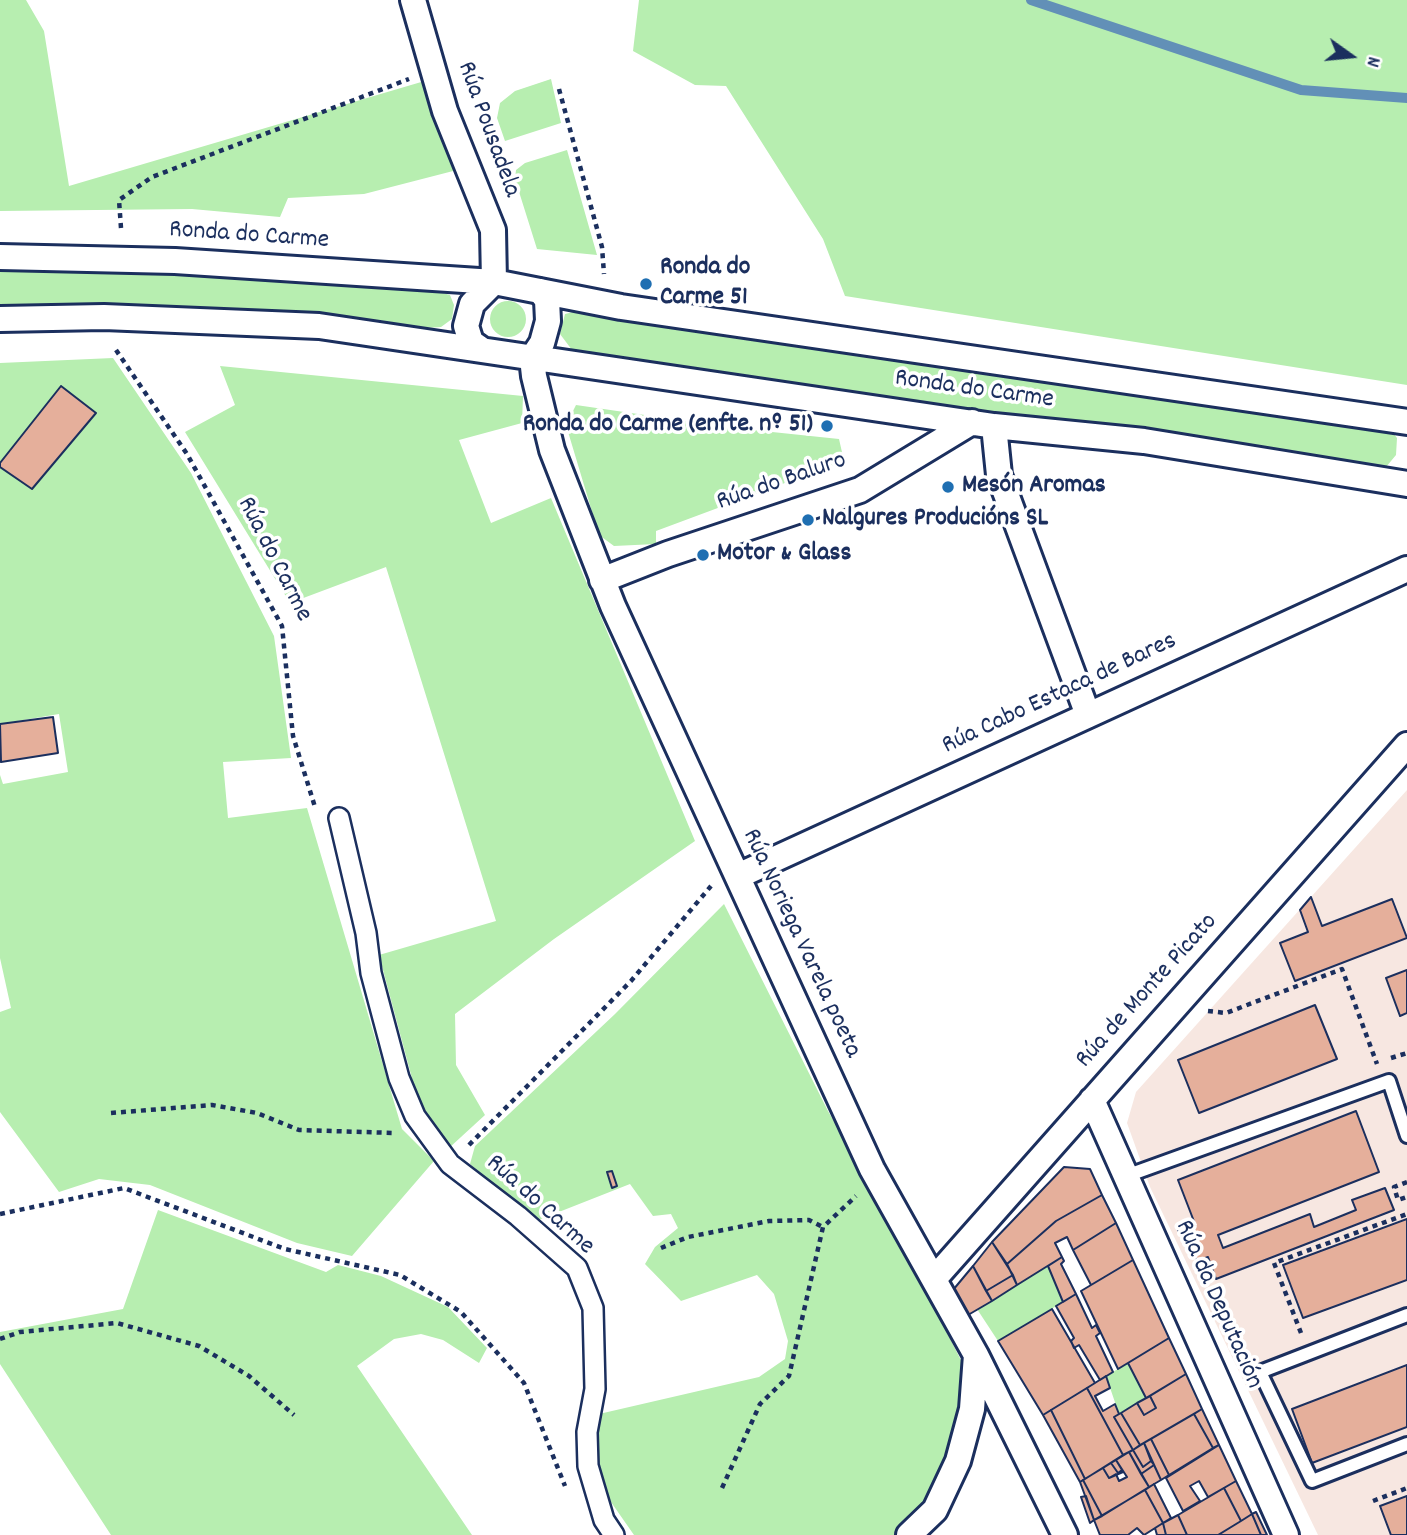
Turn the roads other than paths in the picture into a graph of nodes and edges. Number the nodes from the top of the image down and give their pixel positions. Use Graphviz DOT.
graph roads {
  1 [pos="413,0"];
  2 [pos="0,257"];
  3 [pos="494,282"];
  4 [pos="540,291"];
  5 [pos="0,320"];
  6 [pos="481,349"];
  7 [pos="532,358"];
  8 [pos="1407,422"];
  9 [pos="983,424"];
  10 [pos="1407,484"];
  11 [pos="1407,569"];
  12 [pos="602,580"];
  13 [pos="1088,715"];
  14 [pos="1407,745"];
  15 [pos="339,818"];
  16 [pos="735,871"];
  17 [pos="1092,1100"];
  18 [pos="1407,1136"];
  19 [pos="1126,1176"];
  20 [pos="934,1279"];
  21 [pos="1407,1315"];
  22 [pos="976,1355"];
  23 [pos="1407,1444"];
  24 [pos="614,1535"];
  25 [pos="909,1535"];
  26 [pos="1065,1535"];
  27 [pos="1286,1535"];
  1 -- 3 [label="street, Rúa Pousadela"];
  2 -- 3 [label="street, Ronda do Carme"];
  3 -- 4 [label="street, Ronda do Carme"];
  3 -- 6 [label="street"];
  4 -- 7 [label="street"];
  4 -- 8 [label="street, Ronda do Carme"];
  5 -- 6 [label="street, Ronda do Carme"];
  6 -- 7 [label="street, Ronda do Carme"];
  7 -- 9 [label="street, Ronda do Carme"];
  7 -- 12 [label="street, Rúa Noriega Varela poeta"];
  9 -- 10 [label="street, Ronda do Carme"];
  9 -- 12 [label="street, Rúa do Baluro"];
  9 -- 13 [label="street"];
  11 -- 13 [label="street, Rúa Cabo Estaca de Bares"];
  12 -- 16 [label="street, Rúa Noriega Varela poeta"];
  13 -- 16 [label="street, Rúa Cabo Estaca de Bares"];
  14 -- 17 [label="street, Rúa de Monte Picato"];
  15 -- 24 [label="street, Rúa do Carme"];
  16 -- 20 [label="street, Rúa Noriega Varela poeta"];
  17 -- 19 [label="street, Rúa da Deputación"];
  17 -- 20 [label="street, Rúa de Monte Picato"];
  18 -- 19 [label="lane"];
  19 -- 27 [label="street, Rúa da Deputación"];
  20 -- 22 [label="street, Rúa Noriega Varela poeta"];
  21 -- 23 [label="lane"];
  22 -- 25 [label="street"];
  22 -- 26 [label="street, Rúa Noriega Varela poeta"];
}
